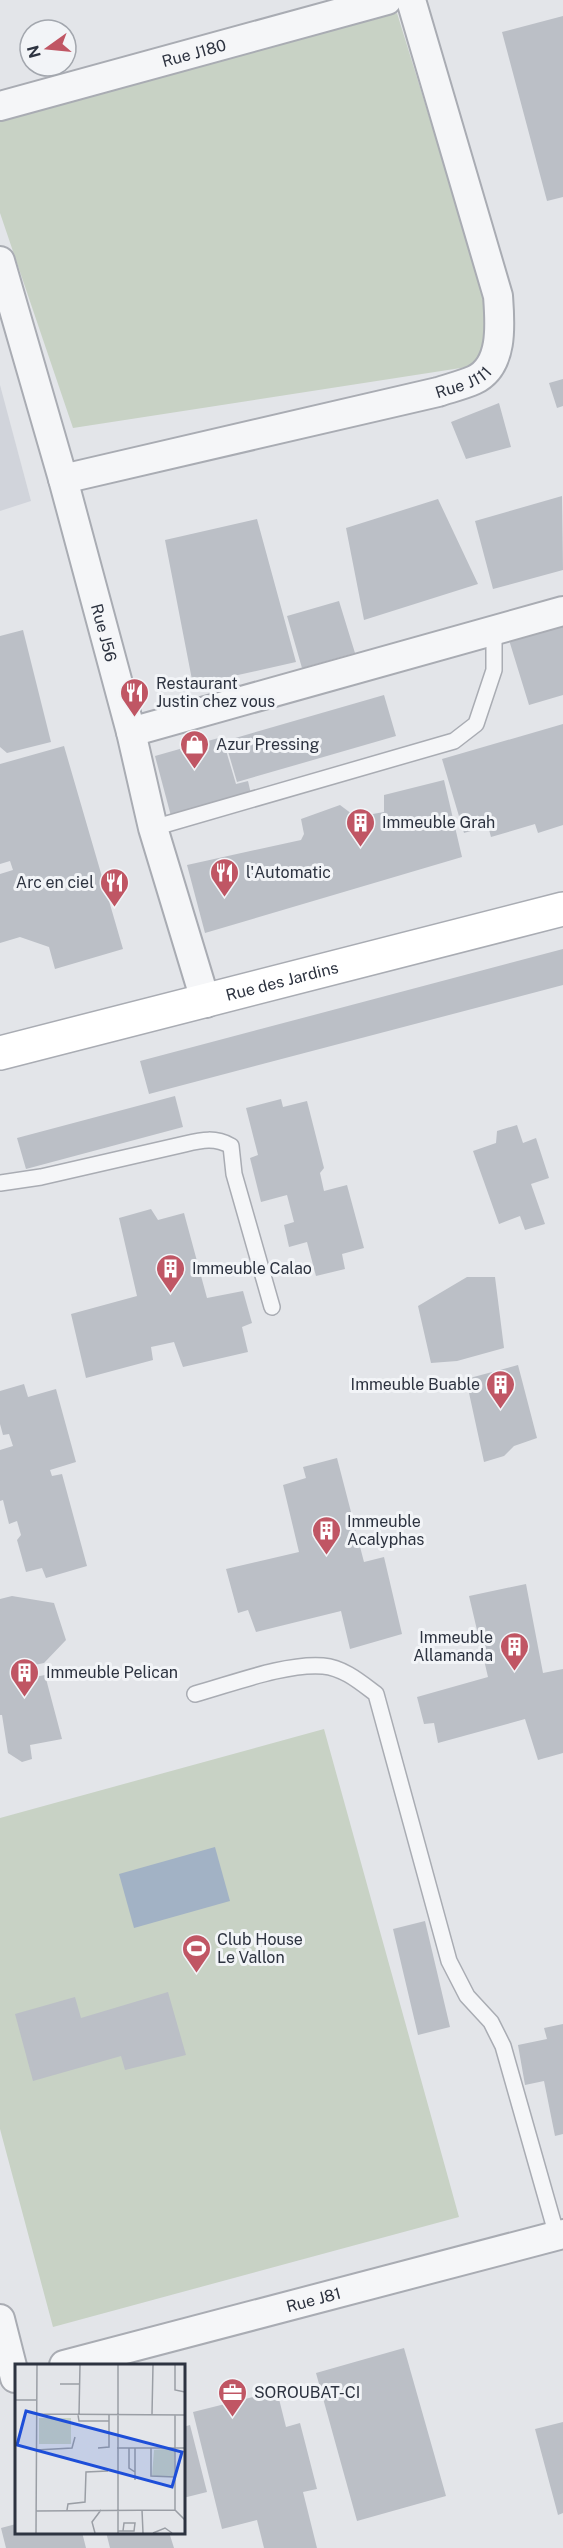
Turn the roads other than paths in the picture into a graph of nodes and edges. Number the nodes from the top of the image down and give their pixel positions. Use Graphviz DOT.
graph roads {
  1 [pos="387,0"];
  2 [pos="411,0"];
  3 [pos="0,106"];
  4 [pos="0,261"];
  5 [pos="63,479"];
  6 [pos="563,611"];
  7 [pos="494,631"];
  8 [pos="131,732"];
  9 [pos="153,828"];
  10 [pos="563,909"];
  11 [pos="206,1003"];
  12 [pos="0,1053"];
  13 [pos="0,1183"];
  14 [pos="272,1306"];
  15 [pos="195,1694"];
  16 [pos="560,2235"];
  17 [pos="0,2319"];
  18 [pos="68,2364"];
  19 [pos="10,2379"];
  1 -- 3 [label="street, Rue J180"];
  2 -- 5 [label="street, Rue J111"];
  4 -- 5 [label="street, Rue J56"];
  5 -- 8 [label="street, Rue J56"];
  6 -- 7 [label="street"];
  7 -- 8 [label="street"];
  7 -- 9 [label="lane"];
  8 -- 9 [label="street, Rue J56"];
  9 -- 11 [label="street, Rue J56"];
  10 -- 11 [label="main road, Rue des Jardins"];
  11 -- 12 [label="main road, Rue des Jardins"];
  13 -- 14 [label="lane"];
  15 -- 16 [label="lane"];
  16 -- 18 [label="street, Rue J81"];
  17 -- 19 [label="street"];
}
